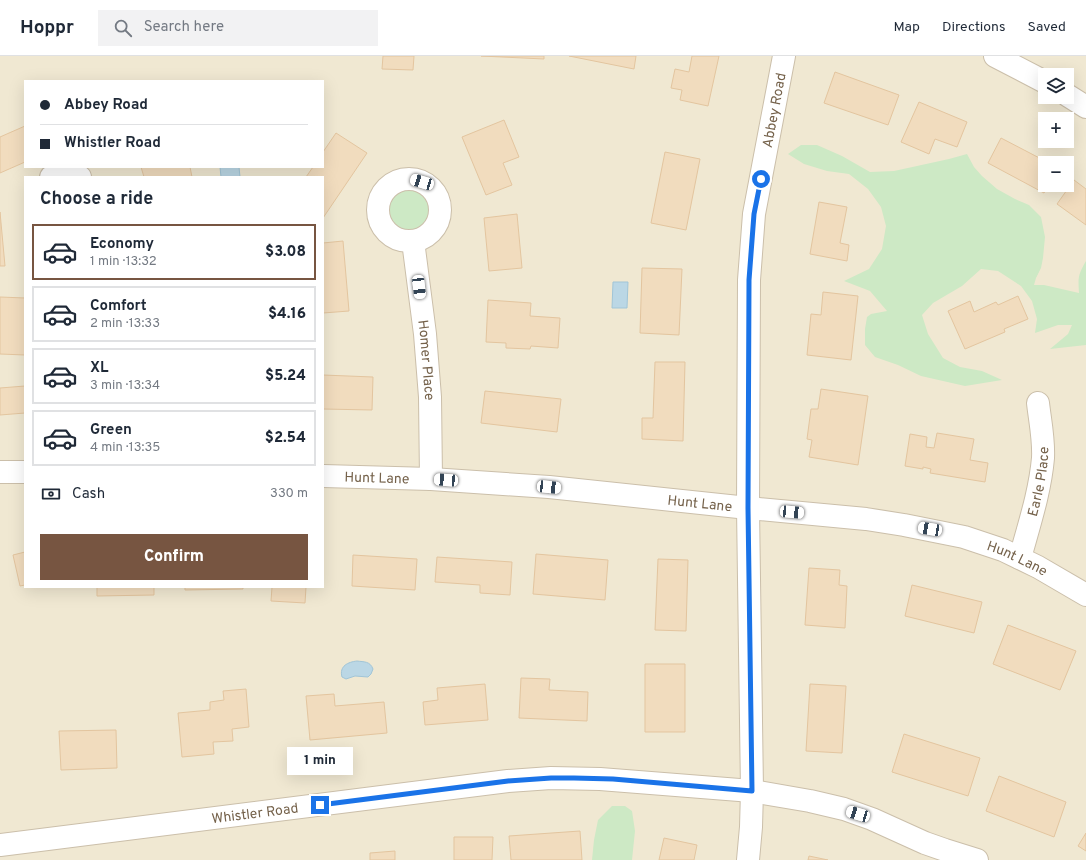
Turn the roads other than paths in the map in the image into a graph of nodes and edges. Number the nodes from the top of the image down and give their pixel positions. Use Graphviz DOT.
graph roads {
  1 [pos="784,56"];
  2 [pos="995,56"];
  3 [pos="1038,78"];
  4 [pos="1074,99"];
  5 [pos="1086,107"];
  6 [pos="53,176"];
  7 [pos="78,176"];
  8 [pos="413,241"];
  9 [pos="1038,402"];
  10 [pos="0,472"];
  11 [pos="24,472"];
  12 [pos="324,476"];
  13 [pos="432,479"];
  14 [pos="748,508"];
  15 [pos="1020,558"];
  16 [pos="1086,595"];
  17 [pos="752,791"];
  18 [pos="0,846"];
  19 [pos="748,860"];
  20 [pos="977,860"];
  1 -- 14 [label="street, Abbey Road"];
  2 -- 3 [label="street"];
  4 -- 5 [label="street"];
  6 -- 7 [label="street"];
  8 -- 13 [label="street, Homer Place"];
  9 -- 15 [label="street, Earle Place"];
  10 -- 11 [label="street"];
  12 -- 13 [label="street, Hunt Lane"];
  13 -- 14 [label="street, Hunt Lane"];
  14 -- 15 [label="street, Hunt Lane"];
  14 -- 17 [label="street, Abbey Road"];
  15 -- 16 [label="street, Hunt Lane"];
  17 -- 18 [label="street, Whistler Road"];
  17 -- 19 [label="street, Abbey Road"];
  17 -- 20 [label="street, Whistler Road"];
}
